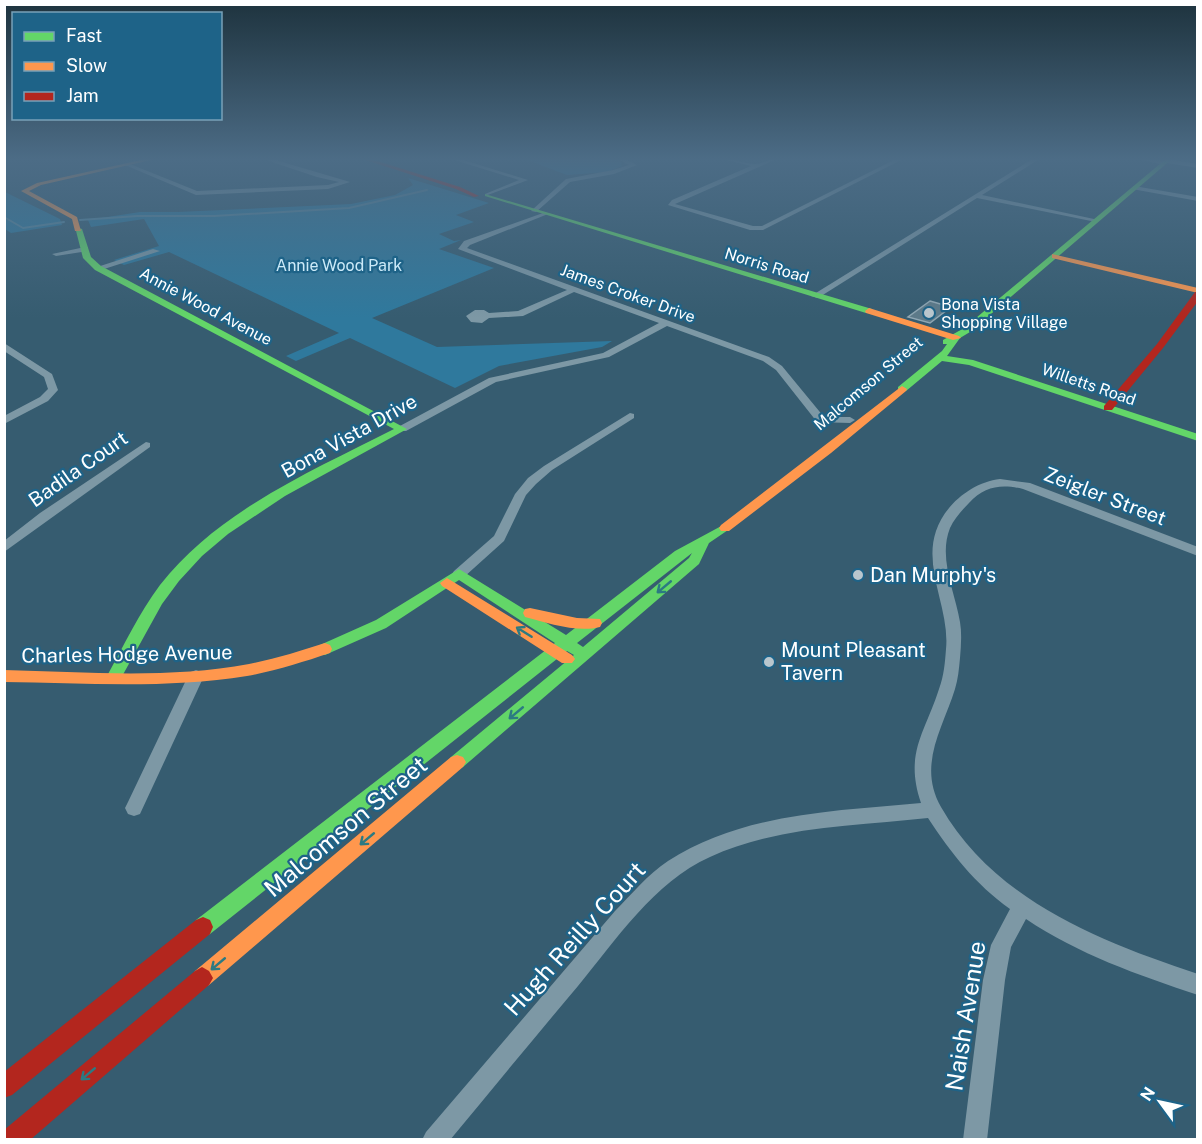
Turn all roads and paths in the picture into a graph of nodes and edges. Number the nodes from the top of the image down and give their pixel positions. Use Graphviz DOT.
graph roads {
  1 [pos="64,211"];
  2 [pos="535,211"];
  3 [pos="690,211"];
  4 [pos="796,211"];
  5 [pos="951,211"];
  6 [pos="1049,211"];
  7 [pos="1106,211"];
  8 [pos="540,213"];
  9 [pos="1094,221"];
  10 [pos="85,249"];
  11 [pos="156,251"];
  12 [pos="56,254"];
  13 [pos="1055,256"];
  14 [pos="98,268"];
  15 [pos="573,290"];
  16 [pos="1197,292"];
  17 [pos="815,296"];
  18 [pos="487,316"];
  19 [pos="667,323"];
  20 [pos="956,338"];
  21 [pos="4,346"];
  22 [pos="940,358"];
  23 [pos="1108,408"];
  24 [pos="630,416"];
  25 [pos="850,420"];
  26 [pos="4,421"];
  27 [pos="402,429"];
  28 [pos="1197,438"];
  29 [pos="146,445"];
  30 [pos="808,461"];
  31 [pos="703,544"];
  32 [pos="4,548"];
  33 [pos="1197,552"];
  34 [pos="459,574"];
  35 [pos="447,583"];
  36 [pos="513,609"];
  37 [pos="595,622"];
  38 [pos="562,648"];
  39 [pos="579,659"];
  40 [pos="4,676"];
  41 [pos="115,676"];
  42 [pos="196,676"];
  43 [pos="134,808"];
  44 [pos="932,810"];
  45 [pos="1022,906"];
  46 [pos="1197,985"];
  47 [pos="4,1087"];
  48 [pos="11,1140"];
  49 [pos="434,1140"];
  50 [pos="975,1140"];
  1 -- 10 [label="street, Annie Wood Avenue"];
  2 -- 8 [label="street, Norris Road"];
  3 -- 4 [label="street"];
  5 -- 17 [label="street"];
  6 -- 9 [label="street"];
  7 -- 9 [label="street, Malcomson Street"];
  8 -- 15 [label="street, James Croker Drive"];
  8 -- 17 [label="street, Norris Road"];
  9 -- 13 [label="street, Malcomson Street"];
  10 -- 12 [label="street"];
  10 -- 14 [label="street, Annie Wood Avenue"];
  11 -- 14 [label="street"];
  13 -- 16 [label="street"];
  13 -- 20 [label="street, Malcomson Street"];
  14 -- 27 [label="street, Annie Wood Avenue"];
  15 -- 18 [label="street"];
  15 -- 19 [label="street, James Croker Drive"];
  16 -- 23 [label="street"];
  17 -- 20 [label="street, Norris Road"];
  19 -- 25 [label="street, James Croker Drive"];
  19 -- 27 [label="street, Bona Vista Drive"];
  20 -- 22 [label="street, Malcomson Street"];
  20 -- 25 [label="street, Malcomson Street"];
  21 -- 26 [label="street"];
  22 -- 23 [label="street, Willetts Road"];
  22 -- 30 [label="street, Malcomson Street"];
  23 -- 28 [label="street, Willetts Road"];
  24 -- 34 [label="street"];
  25 -- 30 [label="street, Malcomson Street"];
  27 -- 41 [label="street, Bona Vista Drive"];
  29 -- 32 [label="street, Badila Court"];
  30 -- 31 [label="street, Malcomson Street"];
  31 -- 37 [label="street, Malcomson Street"];
  31 -- 39 [label="street, Malcomson Street, one-way"];
  33 -- 44 [label="street, Zeigler Street"];
  34 -- 35 [label="street, Charles Hodge Avenue"];
  34 -- 36 [label="street"];
  38 -- 35 [label="street, one-way"];
  35 -- 42 [label="street, Charles Hodge Avenue"];
  36 -- 37 [label="street"];
  36 -- 38 [label="street"];
  37 -- 38 [label="street, Malcomson Street"];
  38 -- 39 [label="street"];
  38 -- 47 [label="street, Malcomson Street"];
  39 -- 48 [label="street, Malcomson Street, one-way"];
  40 -- 41 [label="street, Charles Hodge Avenue"];
  41 -- 42 [label="street, Charles Hodge Avenue"];
  42 -- 43 [label="street"];
  44 -- 45 [label="street"];
  44 -- 49 [label="street, Hugh Reilly Court"];
  45 -- 46 [label="street"];
  45 -- 50 [label="street, Naish Avenue"];
}
